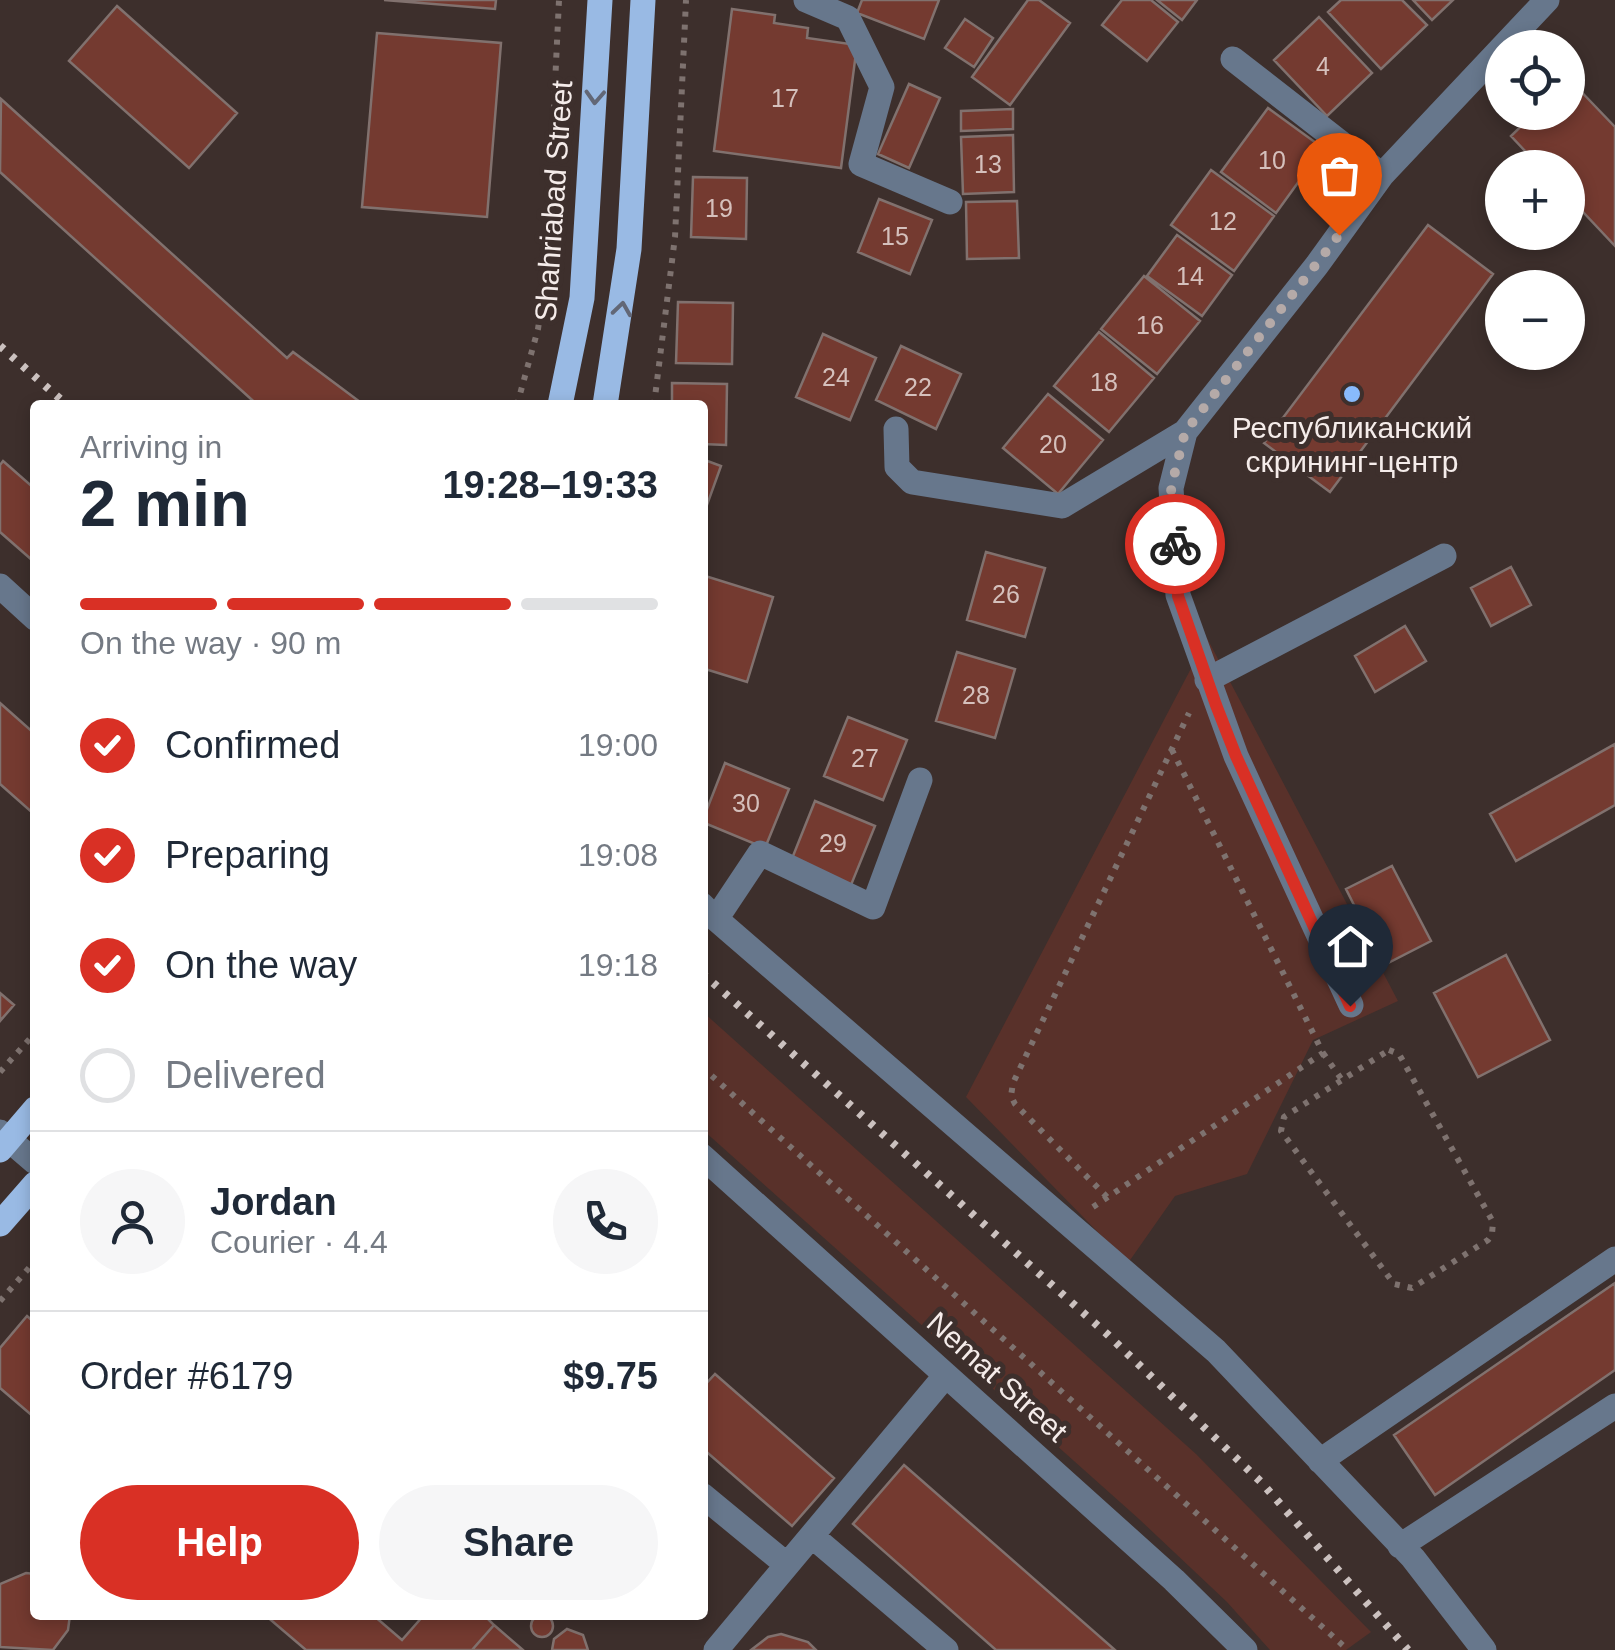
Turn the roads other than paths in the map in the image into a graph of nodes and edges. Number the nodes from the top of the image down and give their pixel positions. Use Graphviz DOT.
graph roads {
  1 [pos="600,0"];
  2 [pos="643,0"];
  3 [pos="806,0"];
  4 [pos="1547,0"];
  5 [pos="1232,58"];
  6 [pos="1382,175"];
  7 [pos="950,202"];
  8 [pos="561,400"];
  9 [pos="606,400"];
  10 [pos="896,429"];
  11 [pos="1185,432"];
  12 [pos="1444,556"];
  13 [pos="0,586"];
  14 [pos="30,613"];
  15 [pos="1207,680"];
  16 [pos="920,780"];
  17 [pos="709,912"];
  18 [pos="1350,1006"];
  19 [pos="30,1114"];
  20 [pos="3,1141"];
  21 [pos="30,1159"];
  22 [pos="708,1161"];
  23 [pos="30,1190"];
  24 [pos="0,1224"];
  25 [pos="1615,1259"];
  26 [pos="946,1375"];
  27 [pos="1615,1406"];
  28 [pos="1320,1461"];
  29 [pos="708,1500"];
  30 [pos="812,1536"];
  31 [pos="1400,1546"];
  32 [pos="787,1565"];
  33 [pos="716,1650"];
  34 [pos="946,1650"];
  35 [pos="1244,1650"];
  36 [pos="1484,1650"];
  1 -- 8 [label="main road, Shahriabad Street, one-way"];
  9 -- 2 [label="main road, one-way"];
  3 -- 7 [label="street"];
  4 -- 6 [label="street"];
  5 -- 6 [label="street"];
  6 -- 11 [label="street"];
  10 -- 11 [label="street"];
  11 -- 15 [label="street"];
  12 -- 15 [label="street"];
  13 -- 14 [label="street"];
  15 -- 18 [label="street"];
  16 -- 17 [label="street"];
  17 -- 28 [label="street"];
  19 -- 20 [label="main road"];
  20 -- 21 [label="street"];
  22 -- 26 [label="street, Nemat Street"];
  23 -- 24 [label="main road"];
  25 -- 28 [label="street"];
  26 -- 30 [label="street"];
  26 -- 35 [label="street, Nemat Street"];
  27 -- 31 [label="street"];
  28 -- 31 [label="street"];
  29 -- 32 [label="street"];
  30 -- 32 [label="street"];
  30 -- 34 [label="street"];
  31 -- 36 [label="street"];
  32 -- 33 [label="street"];
}
